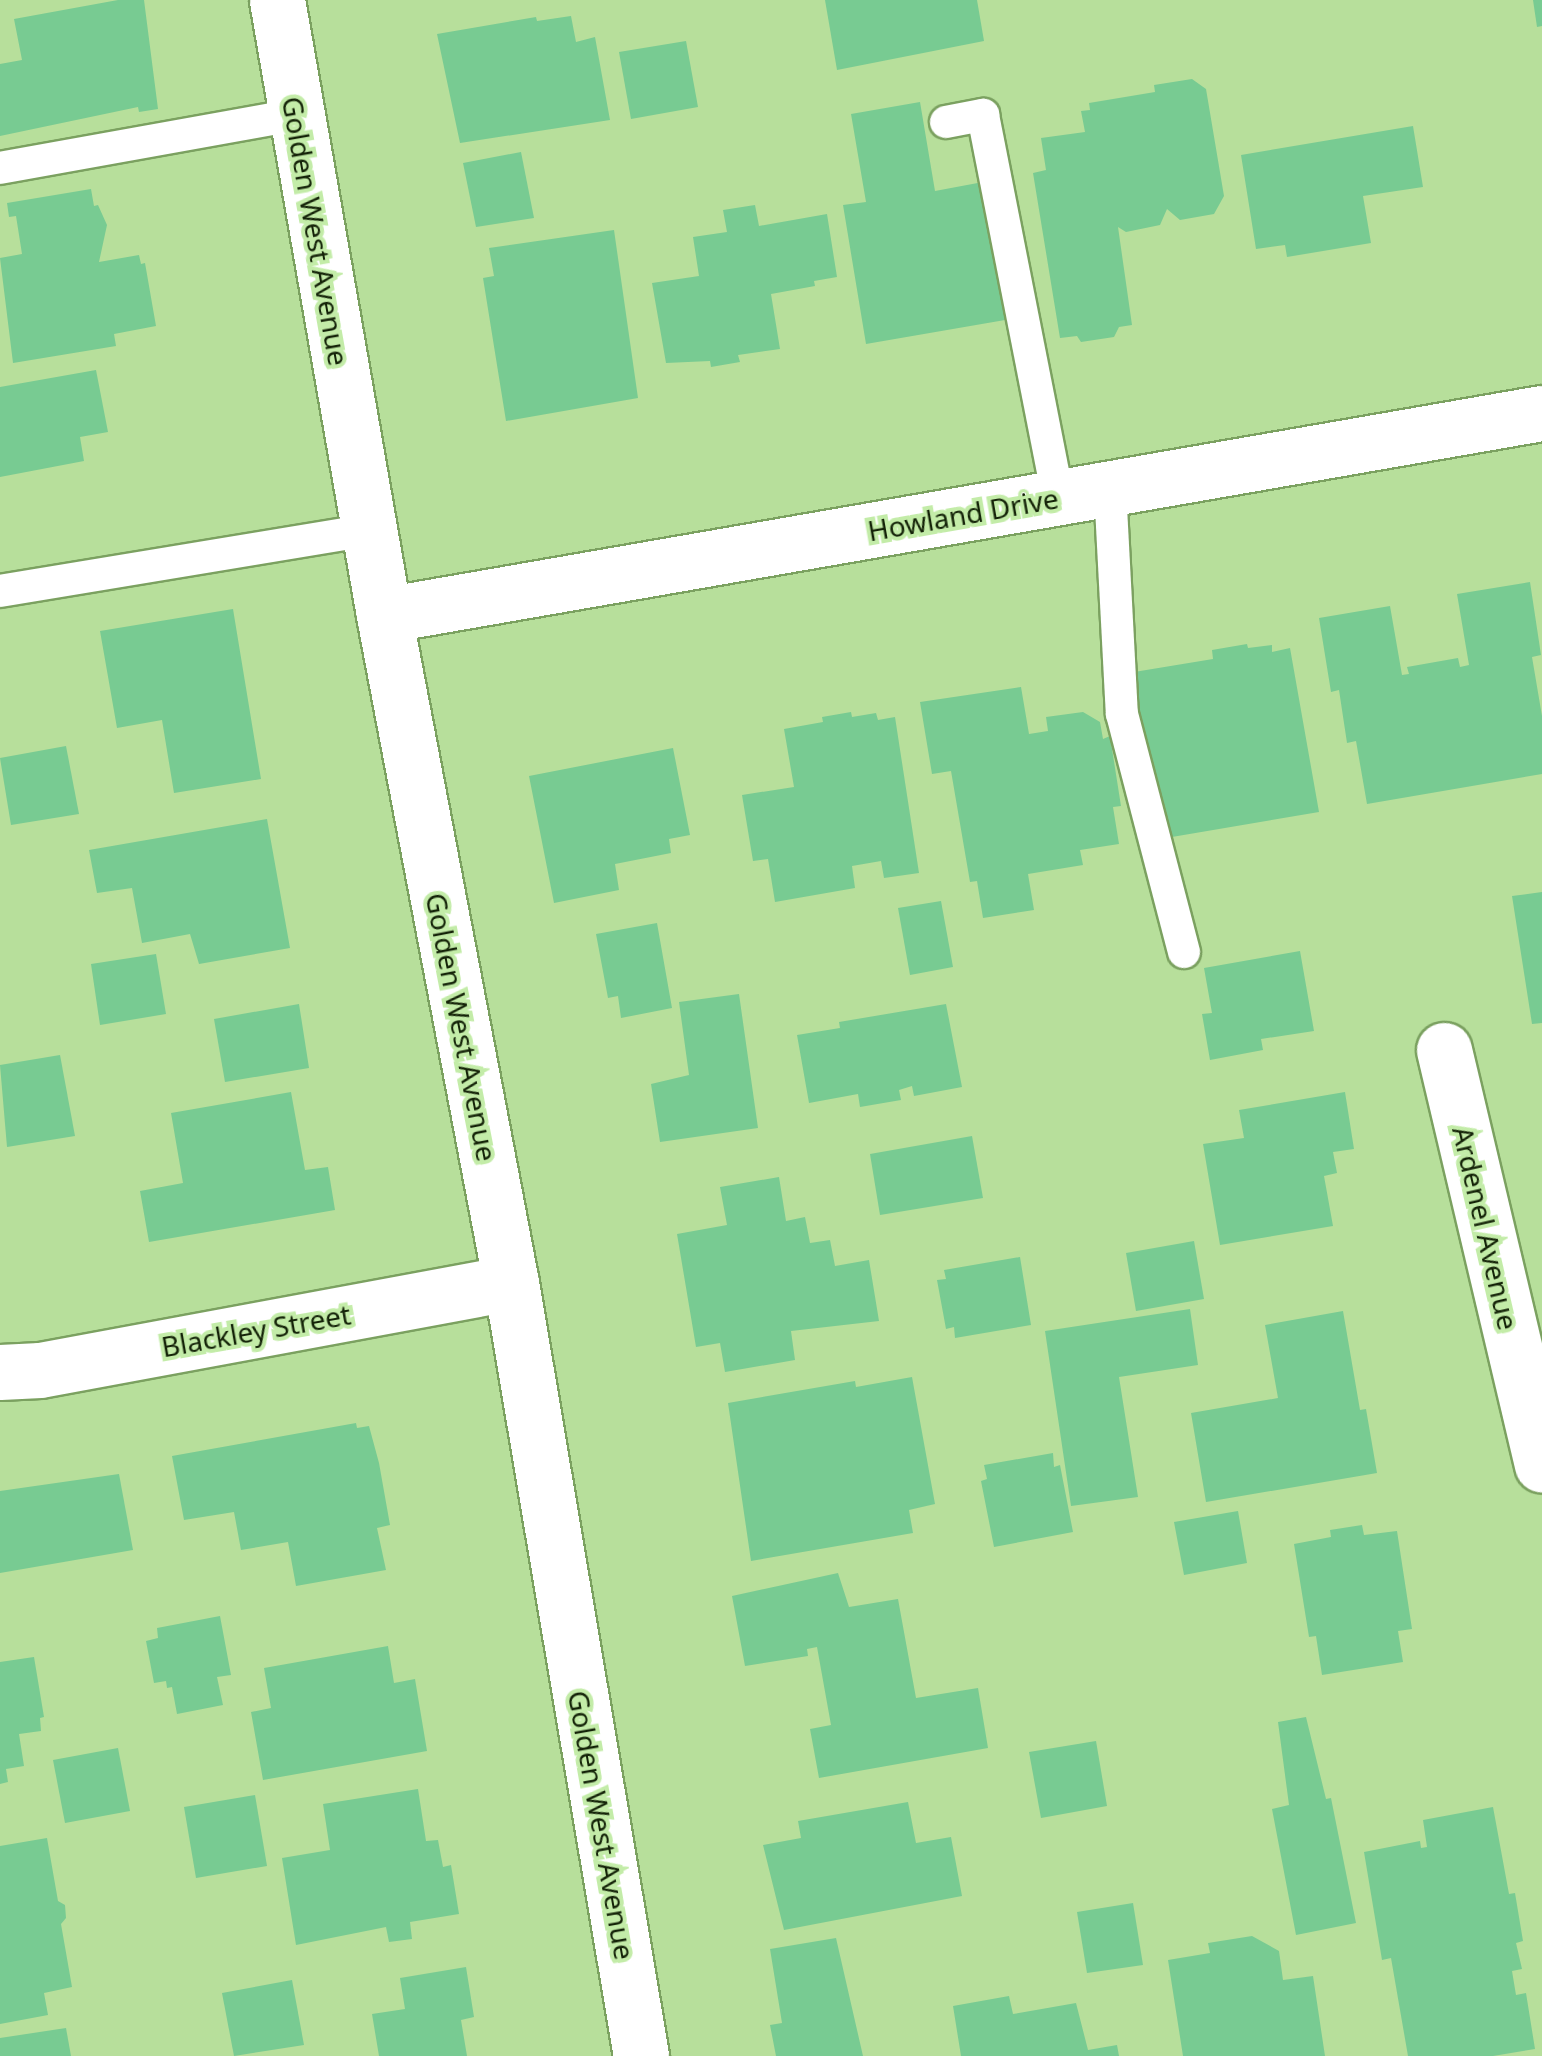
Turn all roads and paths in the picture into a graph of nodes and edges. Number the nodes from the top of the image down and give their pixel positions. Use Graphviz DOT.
graph roads {
  1 [pos="276,0"];
  2 [pos="295,115"];
  3 [pos="946,122"];
  4 [pos="0,168"];
  5 [pos="1542,413"];
  6 [pos="1084,493"];
  7 [pos="368,530"];
  8 [pos="0,590"];
  9 [pos="384,615"];
  10 [pos="1184,952"];
  11 [pos="1444,1050"];
  12 [pos="511,1283"];
  13 [pos="0,1372"];
  14 [pos="1542,1465"];
  15 [pos="641,2056"];
  1 -- 2 [label="street, Golden West Avenue"];
  2 -- 4 [label="lane"];
  2 -- 7 [label="street, Golden West Avenue"];
  3 -- 6 [label="lane"];
  5 -- 6 [label="street, Howland Drive"];
  6 -- 9 [label="street, Howland Drive"];
  6 -- 10 [label="lane"];
  7 -- 8 [label="lane"];
  7 -- 9 [label="street, Golden West Avenue"];
  9 -- 12 [label="street, Golden West Avenue"];
  11 -- 14 [label="street, Ardenel Avenue"];
  12 -- 13 [label="street, Blackley Street"];
  12 -- 15 [label="street, Golden West Avenue"];
}
